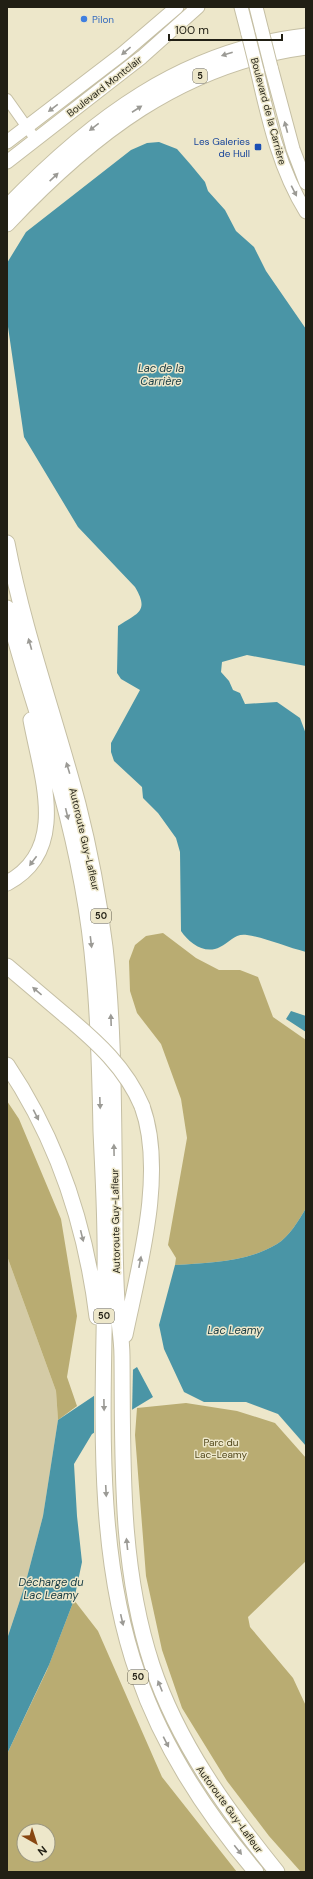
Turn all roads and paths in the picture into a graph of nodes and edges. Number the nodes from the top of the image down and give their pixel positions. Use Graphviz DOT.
graph roads {
  1 [pos="177,7"];
  2 [pos="198,7"];
  3 [pos="241,7"];
  4 [pos="256,7"];
  5 [pos="306,36"];
  6 [pos="306,47"];
  7 [pos="7,99"];
  8 [pos="27,128"];
  9 [pos="36,140"];
  10 [pos="7,142"];
  11 [pos="7,162"];
  12 [pos="36,178"];
  13 [pos="306,183"];
  14 [pos="7,199"];
  15 [pos="7,208"];
  16 [pos="306,212"];
  17 [pos="7,224"];
  18 [pos="7,543"];
  19 [pos="7,608"];
  20 [pos="16,643"];
  21 [pos="7,883"];
  22 [pos="7,966"];
  23 [pos="7,1065"];
  24 [pos="122,1352"];
  25 [pos="103,1366"];
  26 [pos="256,1872"];
  27 [pos="277,1872"];
  1 -- 8 [label="main road, Boulevard Montclair, one-way"];
  2 -- 9 [label="main road, Boulevard Montclair"];
  3 -- 16 [label="main road, Boulevard de la Carrière, one-way, bridge"];
  13 -- 4 [label="main road, Boulevard de la Carrière, one-way, bridge"];
  5 -- 12 [label="highway, 5, one-way"];
  17 -- 6 [label="highway, 5, one-way"];
  7 -- 8 [label="street"];
  8 -- 9 [label="street"];
  8 -- 10 [label="main road, Boulevard Montclair"];
  9 -- 11 [label="main road, Boulevard Montclair"];
  12 -- 14 [label="highway"];
  12 -- 15 [label="highway, 5"];
  24 -- 18 [label="highway, Autoroute Guy-Lafleur / 50, one-way"];
  19 -- 20 [label="highway, Autoroute Guy-Lafleur / 50"];
  20 -- 21 [label="highway, one-way"];
  20 -- 25 [label="highway, Autoroute Guy-Lafleur / 50, one-way"];
  24 -- 22 [label="highway, one-way, bridge"];
  23 -- 25 [label="highway, one-way"];
  27 -- 24 [label="highway, Autoroute Guy-Lafleur / 50, one-way"];
  25 -- 26 [label="highway, Autoroute Guy-Lafleur / 50, one-way"];
}
